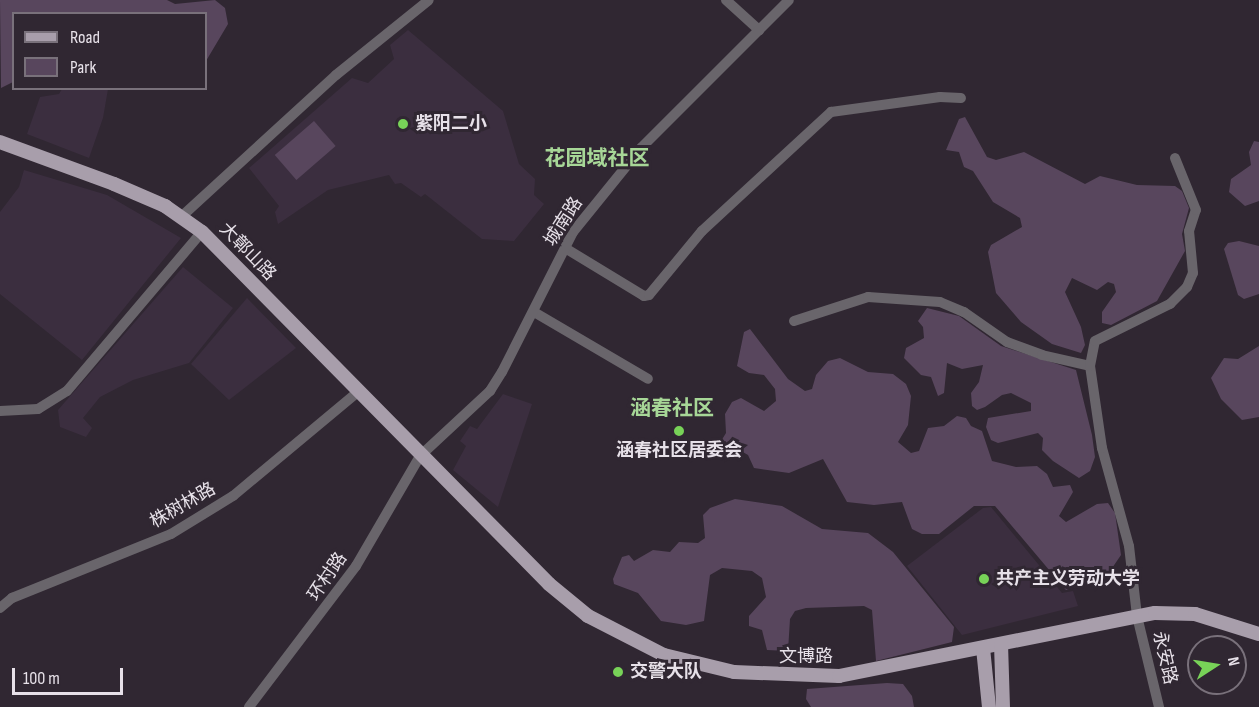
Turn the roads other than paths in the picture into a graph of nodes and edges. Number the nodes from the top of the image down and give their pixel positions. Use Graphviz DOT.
graph roads {
  1 [pos="429,0"];
  2 [pos="726,0"];
  3 [pos="789,0"];
  4 [pos="759,30"];
  5 [pos="961,98"];
  6 [pos="0,142"];
  7 [pos="1175,158"];
  8 [pos="181,217"];
  9 [pos="202,232"];
  10 [pos="565,248"];
  11 [pos="534,312"];
  12 [pos="794,321"];
  13 [pos="1090,366"];
  14 [pos="648,379"];
  15 [pos="358,392"];
  16 [pos="0,411"];
  17 [pos="420,456"];
  18 [pos="0,608"];
  19 [pos="1137,616"];
  20 [pos="1259,634"];
  21 [pos="1001,644"];
  22 [pos="983,648"];
  23 [pos="249,707"];
  24 [pos="989,707"];
  25 [pos="1003,707"];
  26 [pos="1159,707"];
  1 -- 8 [label="street"];
  2 -- 4 [label="street"];
  3 -- 4 [label="street, 城南路"];
  4 -- 10 [label="street, 城南路"];
  5 -- 10 [label="street"];
  6 -- 8 [label="main road, 大鄣山路"];
  7 -- 13 [label="street"];
  8 -- 9 [label="main road, 大鄣山路"];
  9 -- 15 [label="main road, 大鄣山路"];
  9 -- 16 [label="street"];
  10 -- 11 [label="street, 城南路"];
  11 -- 14 [label="street"];
  11 -- 17 [label="street, 城南路"];
  12 -- 13 [label="street"];
  13 -- 19 [label="street, 永安路"];
  15 -- 17 [label="main road, 大鄣山路"];
  15 -- 18 [label="street, 株树林路"];
  17 -- 22 [label="main road, 文博路"];
  17 -- 23 [label="street, 环村路"];
  19 -- 20 [label="main road, 文博路"];
  19 -- 21 [label="main road, 文博路"];
  19 -- 26 [label="street, 永安路"];
  21 -- 22 [label="main road, 文博路"];
  21 -- 25 [label="main road"];
  22 -- 24 [label="main road"];
}
